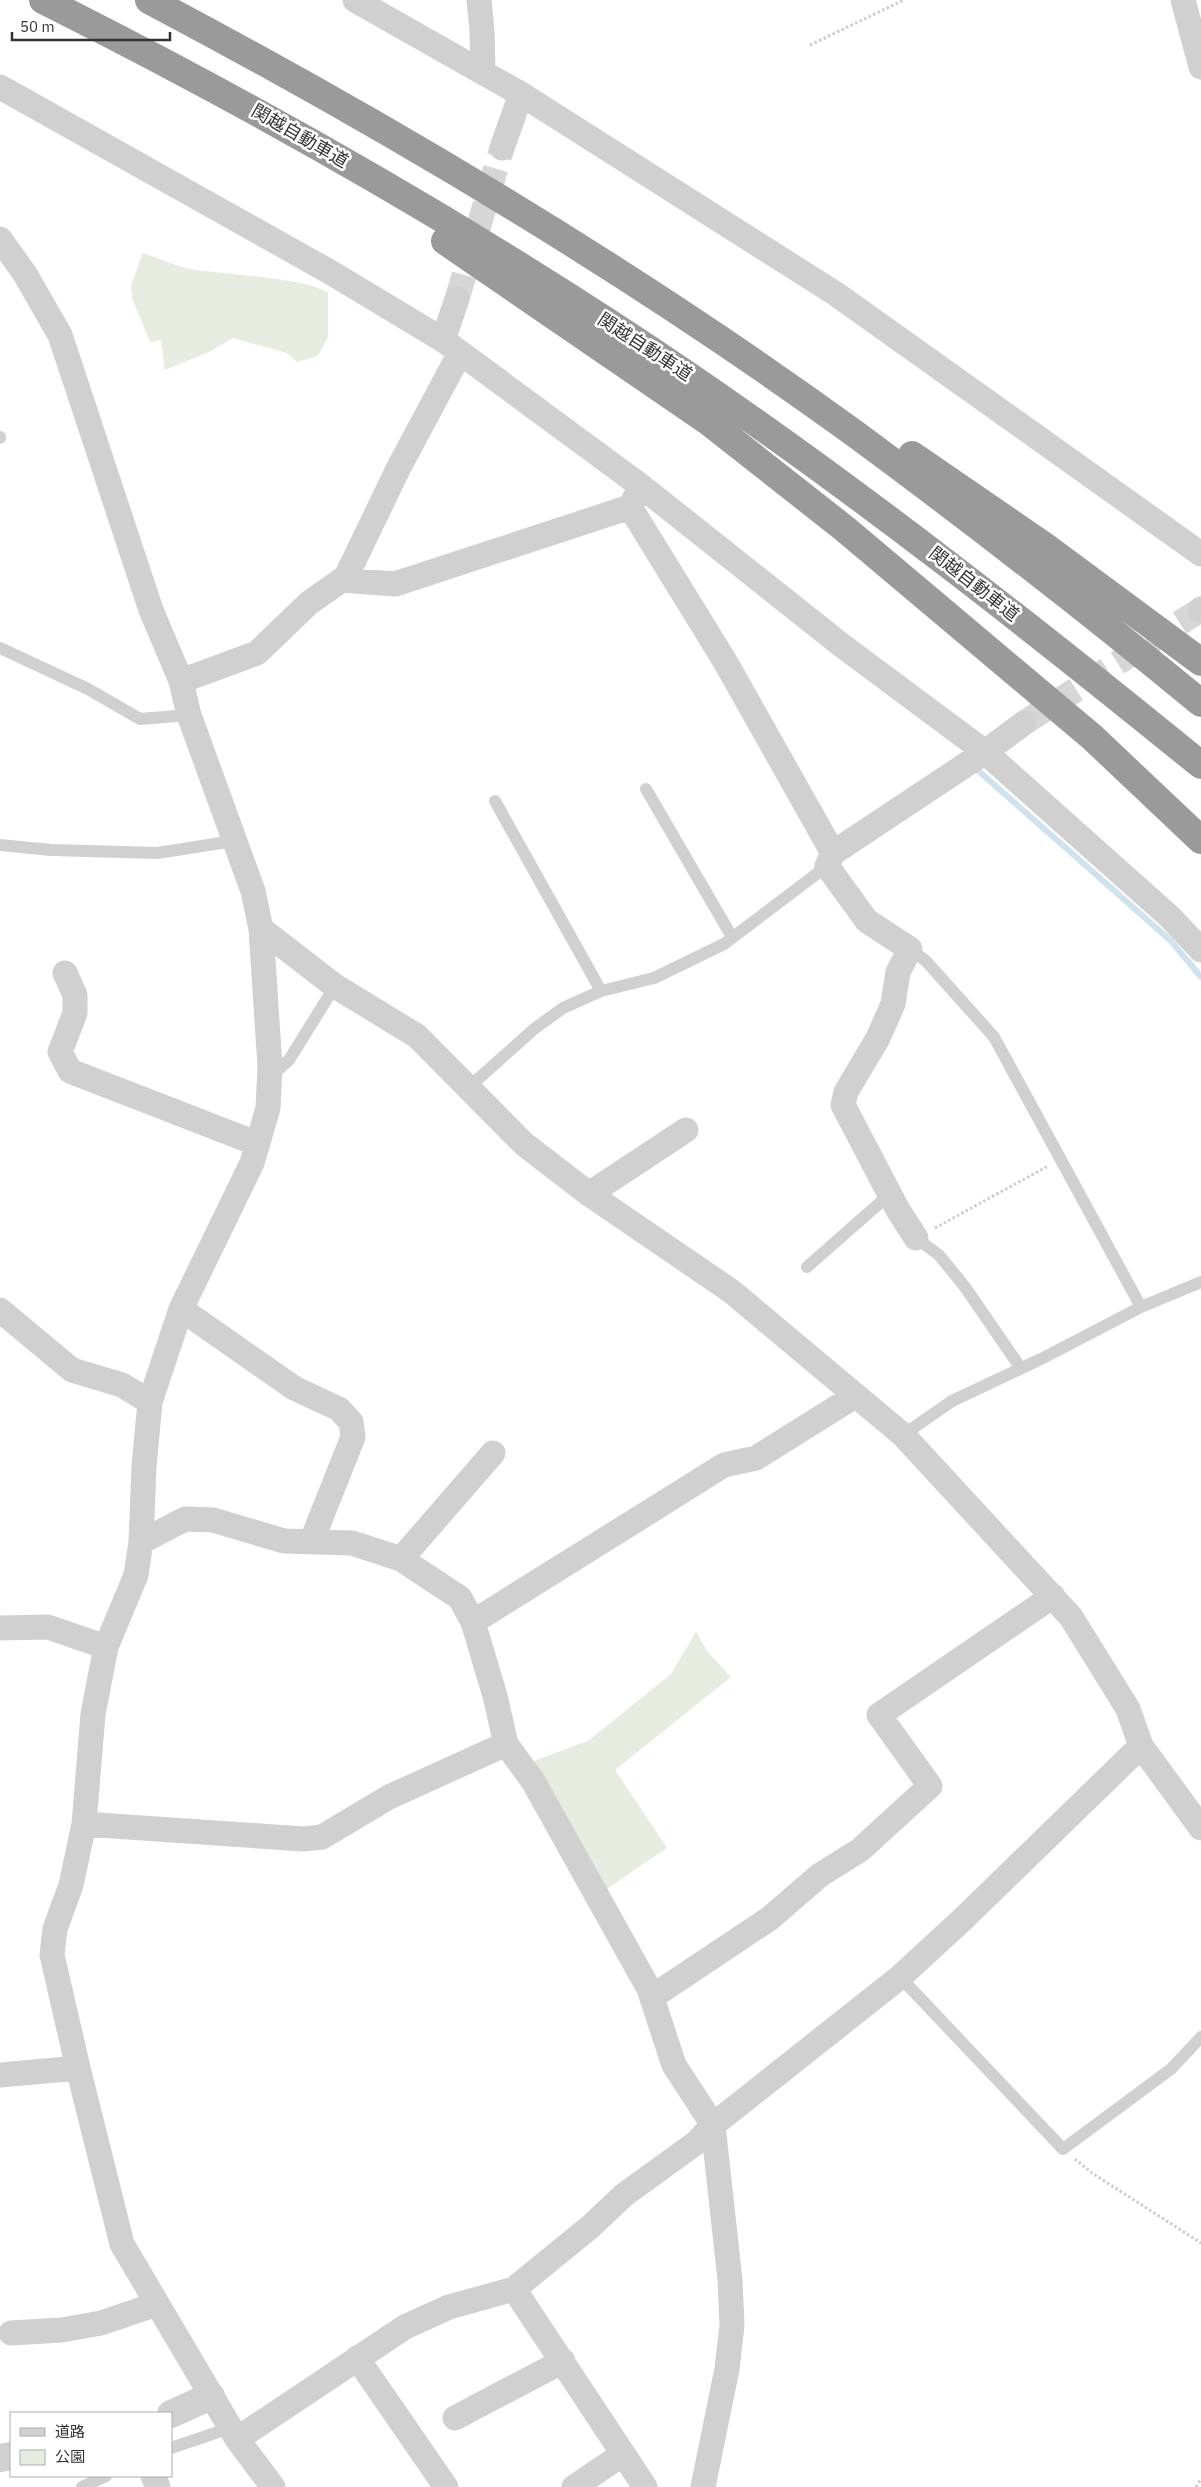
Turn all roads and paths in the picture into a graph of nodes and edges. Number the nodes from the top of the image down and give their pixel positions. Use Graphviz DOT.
graph roads {
  1 [pos="43,0"];
  2 [pos="149,0"];
  3 [pos="184,0"];
  4 [pos="355,0"];
  5 [pos="478,0"];
  6 [pos="904,0"];
  7 [pos="1182,0"];
  8 [pos="810,45"];
  9 [pos="1201,67"];
  10 [pos="483,72"];
  11 [pos="0,87"];
  12 [pos="521,94"];
  13 [pos="232,98"];
  14 [pos="502,148"];
  15 [pos="0,239"];
  16 [pos="457,299"];
  17 [pos="452,347"];
  18 [pos="636,497"];
  19 [pos="1201,554"];
  20 [pos="341,580"];
  21 [pos="0,648"];
  22 [pos="1201,662"];
  23 [pos="181,681"];
  24 [pos="1201,703"];
  25 [pos="189,715"];
  26 [pos="1024,722"];
  27 [pos="985,752"];
  28 [pos="1201,765"];
  29 [pos="646,789"];
  30 [pos="495,801"];
  31 [pos="1201,840"];
  32 [pos="234,841"];
  33 [pos="0,845"];
  34 [pos="830,860"];
  35 [pos="261,928"];
  36 [pos="732,937"];
  37 [pos="910,949"];
  38 [pos="1201,950"];
  39 [pos="65,972"];
  40 [pos="335,986"];
  41 [pos="601,991"];
  42 [pos="270,1078"];
  43 [pos="468,1088"];
  44 [pos="686,1130"];
  45 [pos="258,1144"];
  46 [pos="1061,1159"];
  47 [pos="589,1194"];
  48 [pos="890,1194"];
  49 [pos="916,1238"];
  50 [pos="806,1267"];
  51 [pos="1201,1282"];
  52 [pos="1141,1307"];
  53 [pos="181,1309"];
  54 [pos="0,1310"];
  55 [pos="1020,1367"];
  56 [pos="856,1396"];
  57 [pos="150,1402"];
  58 [pos="903,1435"];
  59 [pos="493,1453"];
  60 [pos="312,1540"];
  61 [pos="141,1542"];
  62 [pos="401,1559"];
  63 [pos="1053,1596"];
  64 [pos="473,1622"];
  65 [pos="0,1628"];
  66 [pos="106,1647"];
  67 [pos="506,1744"];
  68 [pos="1141,1746"];
  69 [pos="84,1824"];
  70 [pos="1201,1828"];
  71 [pos="900,1977"];
  72 [pos="652,1997"];
  73 [pos="1201,2036"];
  74 [pos="78,2068"];
  75 [pos="0,2076"];
  76 [pos="713,2125"];
  77 [pos="1063,2149"];
  78 [pos="1201,2243"];
  79 [pos="514,2289"];
  80 [pos="157,2304"];
  81 [pos="11,2333"];
  82 [pos="357,2358"];
  83 [pos="563,2361"];
  84 [pos="211,2396"];
  85 [pos="172,2414"];
  86 [pos="455,2418"];
  87 [pos="234,2433"];
  88 [pos="172,2448"];
  89 [pos="623,2454"];
  90 [pos="104,2477"];
  91 [pos="1201,2478"];
  92 [pos="82,2487"];
  93 [pos="273,2487"];
  94 [pos="446,2487"];
  95 [pos="574,2487"];
  96 [pos="645,2487"];
  97 [pos="703,2487"];
  98 [pos="1196,2487"];
  1 -- 13 [label="highway, 関越自動車道"];
  2 -- 24 [label="highway"];
  3 -- 22 [label="highway"];
  4 -- 10 [label="street"];
  5 -- 10 [label="street"];
  6 -- 8 [label="path"];
  7 -- 9 [label="street"];
  10 -- 12 [label="street"];
  11 -- 17 [label="street"];
  12 -- 14 [label="street"];
  12 -- 19 [label="street"];
  13 -- 28 [label="highway, 関越自動車道"];
  13 -- 31 [label="highway"];
  15 -- 23 [label="street"];
  16 -- 17 [label="street"];
  17 -- 18 [label="street"];
  17 -- 20 [label="street"];
  18 -- 20 [label="street"];
  18 -- 27 [label="street"];
  18 -- 34 [label="street"];
  20 -- 23 [label="street"];
  21 -- 25 [label="lane"];
  23 -- 25 [label="street"];
  25 -- 32 [label="street"];
  26 -- 27 [label="street"];
  27 -- 34 [label="street"];
  27 -- 38 [label="street"];
  29 -- 36 [label="lane"];
  30 -- 41 [label="lane"];
  32 -- 33 [label="lane"];
  32 -- 35 [label="street"];
  34 -- 36 [label="lane"];
  34 -- 37 [label="street"];
  35 -- 40 [label="street"];
  35 -- 42 [label="street"];
  36 -- 41 [label="lane"];
  37 -- 46 [label="lane"];
  37 -- 48 [label="street"];
  39 -- 45 [label="street"];
  40 -- 42 [label="lane"];
  40 -- 43 [label="street"];
  41 -- 43 [label="lane"];
  42 -- 45 [label="street"];
  43 -- 47 [label="street"];
  44 -- 47 [label="street"];
  45 -- 53 [label="street"];
  46 -- 49 [label="path"];
  46 -- 52 [label="lane"];
  47 -- 56 [label="street"];
  48 -- 49 [label="street"];
  48 -- 50 [label="lane"];
  49 -- 55 [label="lane"];
  51 -- 52 [label="lane"];
  52 -- 55 [label="lane"];
  53 -- 57 [label="street"];
  53 -- 60 [label="street"];
  54 -- 57 [label="street"];
  55 -- 58 [label="lane"];
  56 -- 58 [label="street"];
  56 -- 64 [label="street"];
  57 -- 61 [label="street"];
  58 -- 63 [label="street"];
  59 -- 62 [label="street"];
  60 -- 61 [label="street"];
  60 -- 62 [label="street"];
  61 -- 66 [label="street"];
  62 -- 64 [label="street"];
  63 -- 68 [label="street"];
  63 -- 72 [label="street"];
  64 -- 67 [label="street"];
  65 -- 66 [label="street"];
  66 -- 69 [label="street"];
  67 -- 69 [label="street"];
  67 -- 72 [label="street"];
  68 -- 70 [label="street"];
  68 -- 71 [label="street"];
  69 -- 74 [label="street"];
  71 -- 76 [label="street"];
  71 -- 77 [label="lane"];
  72 -- 76 [label="street"];
  73 -- 77 [label="lane"];
  74 -- 75 [label="street"];
  74 -- 80 [label="street"];
  76 -- 79 [label="street"];
  76 -- 97 [label="street"];
  77 -- 78 [label="path"];
  79 -- 82 [label="street"];
  79 -- 83 [label="street"];
  80 -- 81 [label="street"];
  80 -- 84 [label="street"];
  82 -- 87 [label="street"];
  82 -- 94 [label="street"];
  83 -- 86 [label="street"];
  83 -- 89 [label="street"];
  84 -- 85 [label="street"];
  84 -- 87 [label="street"];
  87 -- 88 [label="lane"];
  87 -- 93 [label="street"];
  89 -- 95 [label="street"];
  89 -- 96 [label="street"];
  90 -- 92 [label="lane"];
  91 -- 98 [label="path"];
}
